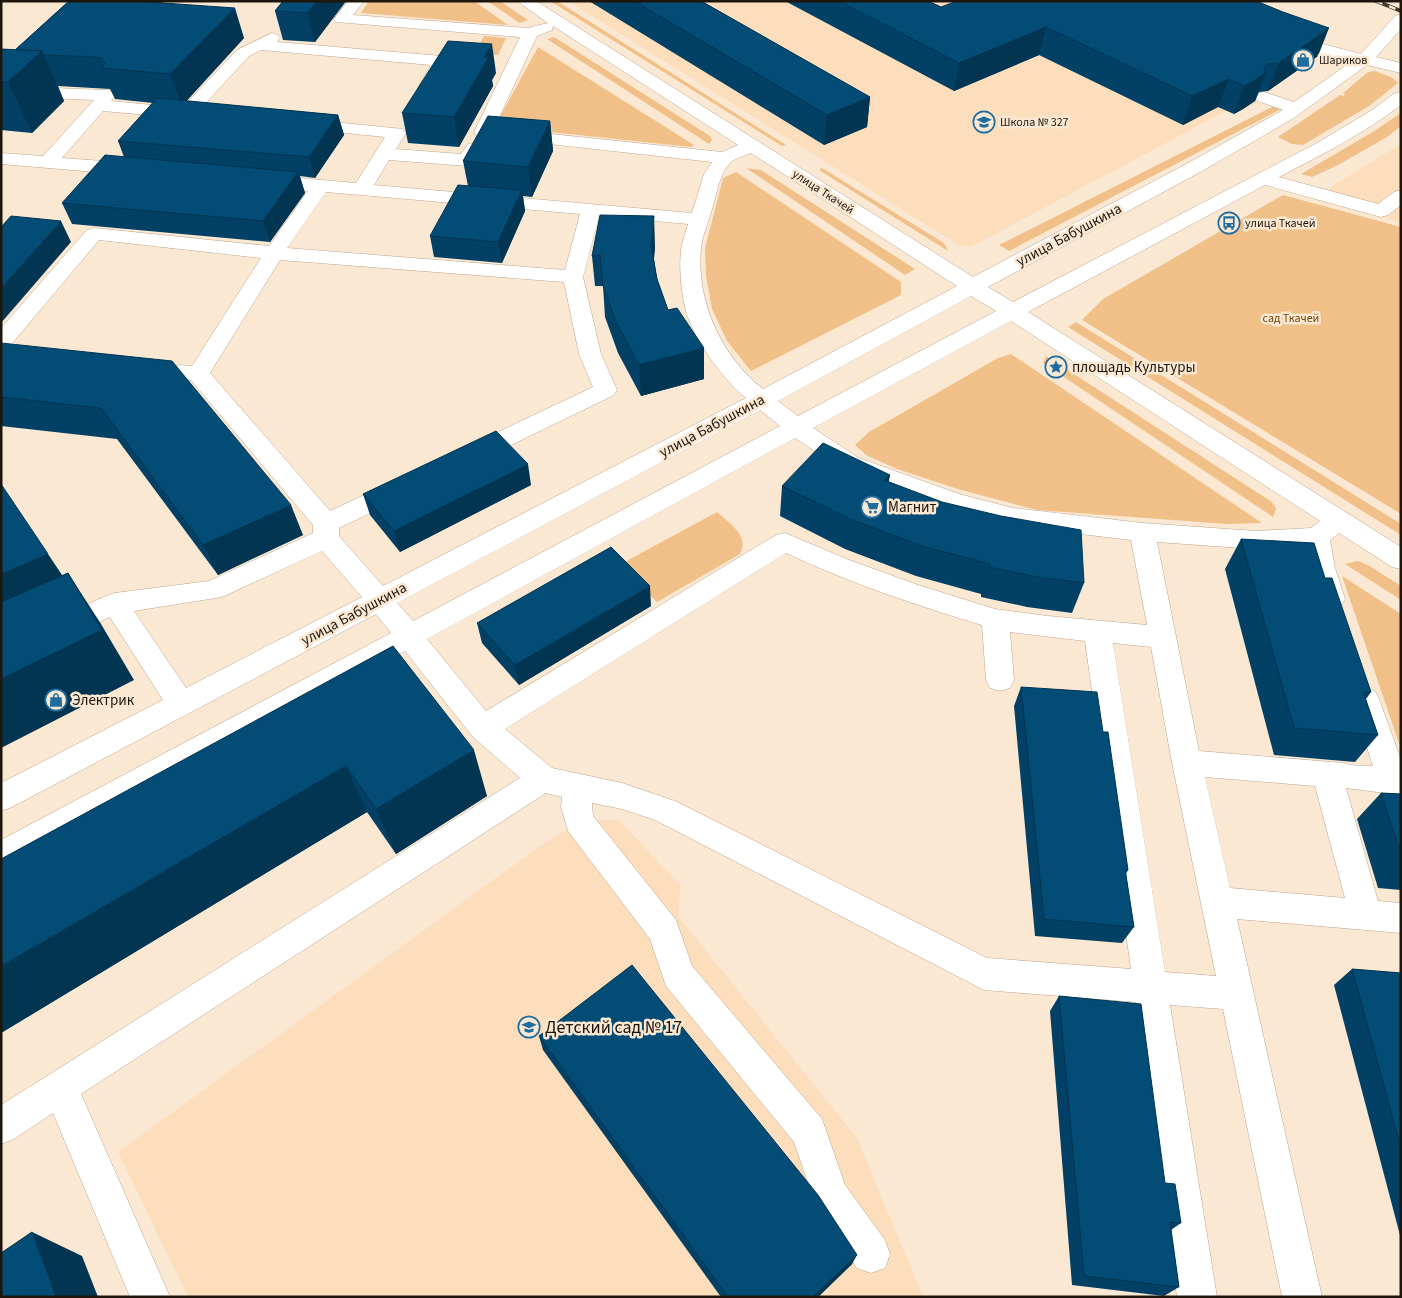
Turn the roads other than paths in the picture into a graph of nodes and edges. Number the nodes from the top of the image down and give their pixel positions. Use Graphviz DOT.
graph roads {
  1 [pos="356,1"];
  2 [pos="524,1"];
  3 [pos="1401,20"];
  4 [pos="559,23"];
  5 [pos="284,25"];
  6 [pos="1273,31"];
  7 [pos="530,33"];
  8 [pos="257,45"];
  9 [pos="1365,59"];
  10 [pos="1401,68"];
  11 [pos="19,79"];
  12 [pos="3,91"];
  13 [pos="1264,97"];
  14 [pos="1401,97"];
  15 [pos="417,101"];
  16 [pos="98,105"];
  17 [pos="1295,108"];
  18 [pos="187,113"];
  19 [pos="206,115"];
  20 [pos="407,117"];
  21 [pos="283,122"];
  22 [pos="398,133"];
  23 [pos="478,141"];
  24 [pos="752,146"];
  25 [pos="385,154"];
  26 [pos="1,158"];
  27 [pos="724,158"];
  28 [pos="48,162"];
  29 [pos="144,170"];
  30 [pos="1262,178"];
  31 [pos="250,180"];
  32 [pos="321,186"];
  33 [pos="362,189"];
  34 [pos="1401,196"];
  35 [pos="591,209"];
  36 [pos="698,219"];
  37 [pos="274,253"];
  38 [pos="573,277"];
  39 [pos="972,287"];
  40 [pos="1012,312"];
  41 [pos="5,351"];
  42 [pos="159,370"];
  43 [pos="198,374"];
  44 [pos="761,400"];
  45 [pos="796,428"];
  46 [pos="452,463"];
  47 [pos="416,480"];
  48 [pos="1338,520"];
  49 [pos="326,531"];
  50 [pos="1142,532"];
  51 [pos="1317,537"];
  52 [pos="1401,560"];
  53 [pos="380,600"];
  54 [pos="115,603"];
  55 [pos="995,619"];
  56 [pos="1340,623"];
  57 [pos="1097,631"];
  58 [pos="408,636"];
  59 [pos="1161,637"];
  60 [pos="1,656"];
  61 [pos="1358,677"];
  62 [pos="1000,680"];
  63 [pos="181,704"];
  64 [pos="483,728"];
  65 [pos="1187,763"];
  66 [pos="1344,776"];
  67 [pos="543,779"];
  68 [pos="1397,785"];
  69 [pos="578,788"];
  70 [pos="1,798"];
  71 [pos="1,856"];
  72 [pos="1217,902"];
  73 [pos="1366,915"];
  74 [pos="1401,918"];
  75 [pos="1151,987"];
  76 [pos="1237,994"];
  77 [pos="60,1087"];
  78 [pos="1,1126"];
  79 [pos="871,1254"];
  80 [pos="150,1297"];
  81 [pos="1197,1297"];
  82 [pos="1302,1297"];
  1 -- 7 [label="street"];
  2 -- 4 [label="street, улица Ткачей"];
  3 -- 9 [label="street, улица Бабушкина"];
  4 -- 7 [label="street"];
  4 -- 24 [label="street, улица Ткачей"];
  5 -- 8 [label="street"];
  6 -- 9 [label="street"];
  7 -- 23 [label="street"];
  8 -- 15 [label="street"];
  8 -- 18 [label="street"];
  9 -- 10 [label="street"];
  9 -- 17 [label="street, улица Бабушкина"];
  11 -- 12 [label="street"];
  12 -- 16 [label="street"];
  13 -- 17 [label="street"];
  14 -- 30 [label="street"];
  16 -- 18 [label="street"];
  16 -- 28 [label="street"];
  17 -- 39 [label="street, улица Бабушкина"];
  18 -- 19 [label="street"];
  20 -- 22 [label="street"];
  21 -- 22 [label="street"];
  22 -- 25 [label="street"];
  23 -- 25 [label="street"];
  23 -- 27 [label="street"];
  24 -- 27 [label="street"];
  24 -- 39 [label="street, улица Ткачей"];
  25 -- 33 [label="street"];
  26 -- 28 [label="street"];
  27 -- 36 [label="street"];
  28 -- 29 [label="street"];
  30 -- 34 [label="street"];
  30 -- 40 [label="street"];
  31 -- 32 [label="street"];
  32 -- 33 [label="street"];
  32 -- 37 [label="street"];
  33 -- 35 [label="street"];
  35 -- 36 [label="street"];
  35 -- 38 [label="street"];
  36 -- 44 [label="street"];
  37 -- 38 [label="street"];
  37 -- 41 [label="street"];
  37 -- 43 [label="street"];
  38 -- 46 [label="street"];
  39 -- 40 [label="street, улица Ткачей"];
  39 -- 44 [label="street, улица Бабушкина"];
  40 -- 45 [label="street"];
  40 -- 48 [label="street, улица Ткачей"];
  42 -- 43 [label="street"];
  43 -- 49 [label="street"];
  44 -- 45 [label="street"];
  44 -- 53 [label="street, улица Бабушкина"];
  45 -- 50 [label="street"];
  45 -- 58 [label="street"];
  47 -- 49 [label="street"];
  48 -- 51 [label="street"];
  48 -- 52 [label="street, улица Ткачей"];
  49 -- 53 [label="street"];
  49 -- 54 [label="street"];
  50 -- 51 [label="street"];
  50 -- 59 [label="street"];
  51 -- 56 [label="street"];
  53 -- 58 [label="street"];
  53 -- 63 [label="street, улица Бабушкина"];
  54 -- 60 [label="street"];
  54 -- 63 [label="street"];
  55 -- 57 [label="street"];
  55 -- 62 [label="street"];
  55 -- 64 [label="street"];
  57 -- 59 [label="street"];
  57 -- 75 [label="street"];
  58 -- 64 [label="street"];
  58 -- 71 [label="street"];
  59 -- 65 [label="street"];
  61 -- 68 [label="street"];
  63 -- 70 [label="street, улица Бабушкина"];
  64 -- 67 [label="street"];
  65 -- 66 [label="street"];
  65 -- 72 [label="street"];
  66 -- 68 [label="street"];
  66 -- 73 [label="street"];
  67 -- 69 [label="street"];
  67 -- 77 [label="street"];
  69 -- 75 [label="street"];
  69 -- 79 [label="street"];
  72 -- 73 [label="street"];
  72 -- 76 [label="street"];
  73 -- 74 [label="street"];
  75 -- 76 [label="street"];
  75 -- 81 [label="street"];
  76 -- 82 [label="street"];
  77 -- 78 [label="street"];
  77 -- 80 [label="street"];
}
